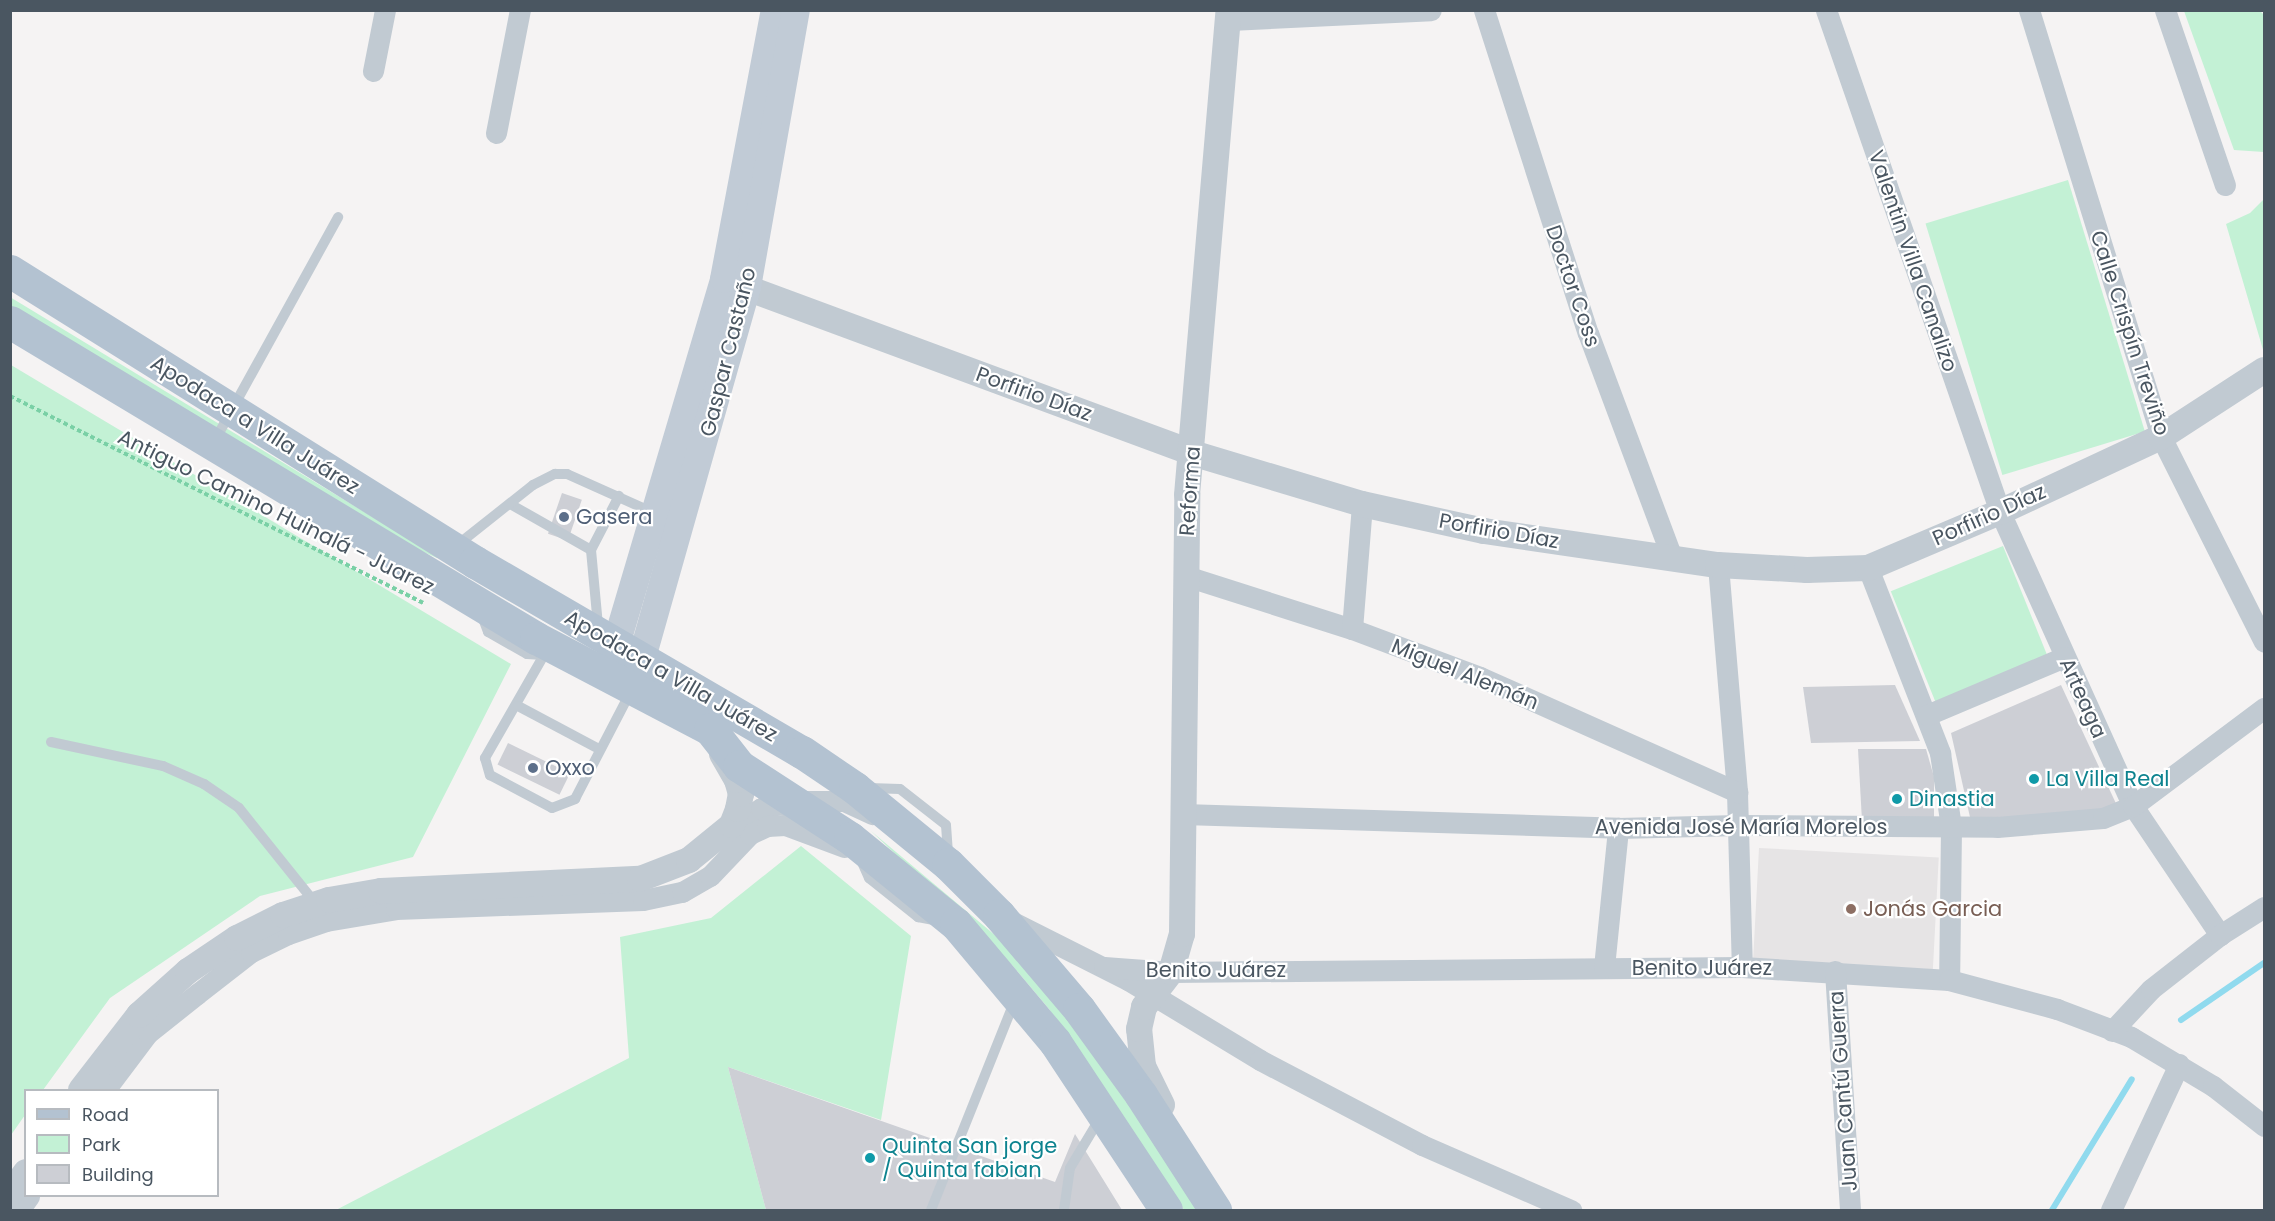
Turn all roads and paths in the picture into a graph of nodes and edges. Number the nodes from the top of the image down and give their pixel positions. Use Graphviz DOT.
graph roads {
  1 [pos="386,10"];
  2 [pos="520,10"];
  3 [pos="775,10"];
  4 [pos="796,10"];
  5 [pos="1431,10"];
  6 [pos="1485,10"];
  7 [pos="1826,10"];
  8 [pos="2029,10"];
  9 [pos="2165,10"];
  10 [pos="1230,15"];
  11 [pos="1258,15"];
  12 [pos="372,71"];
  13 [pos="496,133"];
  14 [pos="2225,185"];
  15 [pos="338,217"];
  16 [pos="12,275"];
  17 [pos="735,283"];
  18 [pos="10,322"];
  19 [pos="2265,370"];
  20 [pos="10,396"];
  21 [pos="230,410"];
  22 [pos="2161,437"];
  23 [pos="214,442"];
  24 [pos="1192,453"];
  25 [pos="619,496"];
  26 [pos="510,504"];
  27 [pos="1362,504"];
  28 [pos="2000,512"];
  29 [pos="655,513"];
  30 [pos="684,521"];
  31 [pos="453,548"];
  32 [pos="591,549"];
  33 [pos="1672,558"];
  34 [pos="1718,565"];
  35 [pos="1868,568"];
  36 [pos="1186,576"];
  37 [pos="429,604"];
  38 [pos="1352,629"];
  39 [pos="2265,642"];
  40 [pos="553,651"];
  41 [pos="2064,657"];
  42 [pos="620,661"];
  43 [pos="518,706"];
  44 [pos="2265,708"];
  45 [pos="1927,714"];
  46 [pos="705,726"];
  47 [pos="51,742"];
  48 [pos="599,749"];
  49 [pos="1737,792"];
  50 [pos="796,801"];
  51 [pos="2133,806"];
  52 [pos="1183,814"];
  53 [pos="732,825"];
  54 [pos="1738,825"];
  55 [pos="1951,827"];
  56 [pos="1618,828"];
  57 [pos="861,850"];
  58 [pos="951,867"];
  59 [pos="316,904"];
  60 [pos="2265,907"];
  61 [pos="999,915"];
  62 [pos="2220,935"];
  63 [pos="1604,967"];
  64 [pos="1742,967"];
  65 [pos="1104,968"];
  66 [pos="1835,970"];
  67 [pos="1168,972"];
  68 [pos="1949,980"];
  69 [pos="1017,995"];
  70 [pos="1154,995"];
  71 [pos="2122,1034"];
  72 [pos="2174,1061"];
  73 [pos="82,1089"];
  74 [pos="106,1089"];
  75 [pos="1102,1113"];
  76 [pos="2265,1126"];
  77 [pos="1175,1149"];
  78 [pos="24,1175"];
  79 [pos="10,1194"];
  80 [pos="28,1197"];
  81 [pos="19,1210"];
  82 [pos="931,1210"];
  83 [pos="1064,1210"];
  84 [pos="1166,1210"];
  85 [pos="1215,1210"];
  86 [pos="1571,1210"];
  87 [pos="1850,1210"];
  88 [pos="2111,1210"];
  1 -- 12 [label="street"];
  2 -- 13 [label="street"];
  3 -- 17 [label="main road, Gaspar Castaño"];
  4 -- 17 [label="main road, Gaspar Castaño"];
  5 -- 11 [label="street"];
  6 -- 33 [label="street, Doctor Coss"];
  7 -- 28 [label="street, Valentin Villa Canalizo"];
  8 -- 22 [label="street, Calle Crispín Treviño"];
  9 -- 14 [label="street"];
  10 -- 11 [label="street"];
  10 -- 24 [label="street, Reforma"];
  15 -- 21 [label="lane"];
  16 -- 21 [label="main road, Apodaca a Villa Juárez"];
  17 -- 24 [label="street, Porfirio Díaz"];
  17 -- 29 [label="main road, Gaspar Castaño"];
  17 -- 30 [label="main road, Gaspar Castaño"];
  18 -- 23 [label="main road, Apodaca a Villa Juárez"];
  19 -- 22 [label="street, Porfirio Díaz"];
  20 -- 37 [label="path, Antiguo Camino Huinalá - Juarez"];
  21 -- 23 [label="lane"];
  21 -- 31 [label="main road, Apodaca a Villa Juárez"];
  22 -- 28 [label="street, Porfirio Díaz"];
  22 -- 39 [label="street, Calle Crispín Treviño"];
  23 -- 40 [label="main road, Apodaca a Villa Juárez"];
  24 -- 27 [label="street, Porfirio Díaz"];
  24 -- 36 [label="street, Reforma"];
  25 -- 26 [label="lane"];
  25 -- 29 [label="lane"];
  25 -- 32 [label="lane"];
  26 -- 31 [label="lane"];
  26 -- 32 [label="lane"];
  27 -- 33 [label="street, Porfirio Díaz"];
  27 -- 38 [label="street"];
  28 -- 35 [label="street, Porfirio Díaz"];
  28 -- 41 [label="street, Arteaga"];
  29 -- 30 [label="lane"];
  29 -- 42 [label="main road, Gaspar Castaño"];
  30 -- 42 [label="main road, Gaspar Castaño"];
  31 -- 42 [label="main road, Apodaca a Villa Juárez"];
  32 -- 42 [label="lane"];
  33 -- 34 [label="street, Porfirio Díaz"];
  34 -- 35 [label="street, Porfirio Díaz"];
  34 -- 49 [label="street"];
  35 -- 45 [label="street"];
  36 -- 38 [label="street, Miguel Alemán"];
  36 -- 52 [label="street, Reforma"];
  38 -- 49 [label="street, Miguel Alemán"];
  40 -- 42 [label="main road, Apodaca a Villa Juárez"];
  40 -- 43 [label="lane"];
  41 -- 45 [label="street"];
  41 -- 51 [label="street, Arteaga"];
  42 -- 46 [label="main road, Apodaca a Villa Juárez"];
  42 -- 48 [label="lane"];
  42 -- 58 [label="main road, Apodaca a Villa Juárez"];
  43 -- 48 [label="lane"];
  43 -- 48 [label="lane"];
  44 -- 51 [label="street, Avenida José María Morelos"];
  45 -- 55 [label="street"];
  46 -- 50 [label="main road, Apodaca a Villa Juárez"];
  46 -- 53 [label="street"];
  47 -- 59 [label="lane"];
  49 -- 54 [label="street"];
  50 -- 53 [label="street"];
  50 -- 57 [label="main road, Apodaca a Villa Juárez"];
  50 -- 58 [label="street"];
  51 -- 55 [label="street, Avenida José María Morelos"];
  51 -- 62 [label="street, Arteaga"];
  52 -- 56 [label="street, Avenida José María Morelos"];
  52 -- 67 [label="street, Reforma"];
  53 -- 59 [label="street"];
  54 -- 55 [label="street, Avenida José María Morelos"];
  54 -- 56 [label="street, Avenida José María Morelos"];
  54 -- 64 [label="street"];
  55 -- 68 [label="street"];
  56 -- 63 [label="street"];
  57 -- 69 [label="main road, Apodaca a Villa Juárez"];
  57 -- 74 [label="street"];
  58 -- 61 [label="main road, Apodaca a Villa Juárez"];
  59 -- 73 [label="street"];
  60 -- 62 [label="street"];
  61 -- 65 [label="street"];
  61 -- 77 [label="main road, Apodaca a Villa Juárez"];
  62 -- 71 [label="street"];
  63 -- 64 [label="street, Benito Juárez"];
  63 -- 67 [label="street, Benito Juárez"];
  64 -- 66 [label="street, Benito Juárez"];
  65 -- 67 [label="street, Benito Juárez"];
  65 -- 70 [label="street"];
  66 -- 68 [label="street, Benito Juárez"];
  66 -- 87 [label="street, Juan Cantú Guerra"];
  67 -- 70 [label="street"];
  68 -- 71 [label="street, Benito Juárez"];
  69 -- 75 [label="main road, Apodaca a Villa Juárez"];
  69 -- 82 [label="lane"];
  70 -- 77 [label="street"];
  70 -- 86 [label="street"];
  71 -- 72 [label="street, Benito Juárez"];
  72 -- 76 [label="street, Benito Juárez"];
  72 -- 88 [label="street"];
  75 -- 83 [label="lane"];
  75 -- 84 [label="main road, Apodaca a Villa Juárez"];
  77 -- 85 [label="main road, Apodaca a Villa Juárez"];
  78 -- 79 [label="street"];
  80 -- 81 [label="street"];
}
